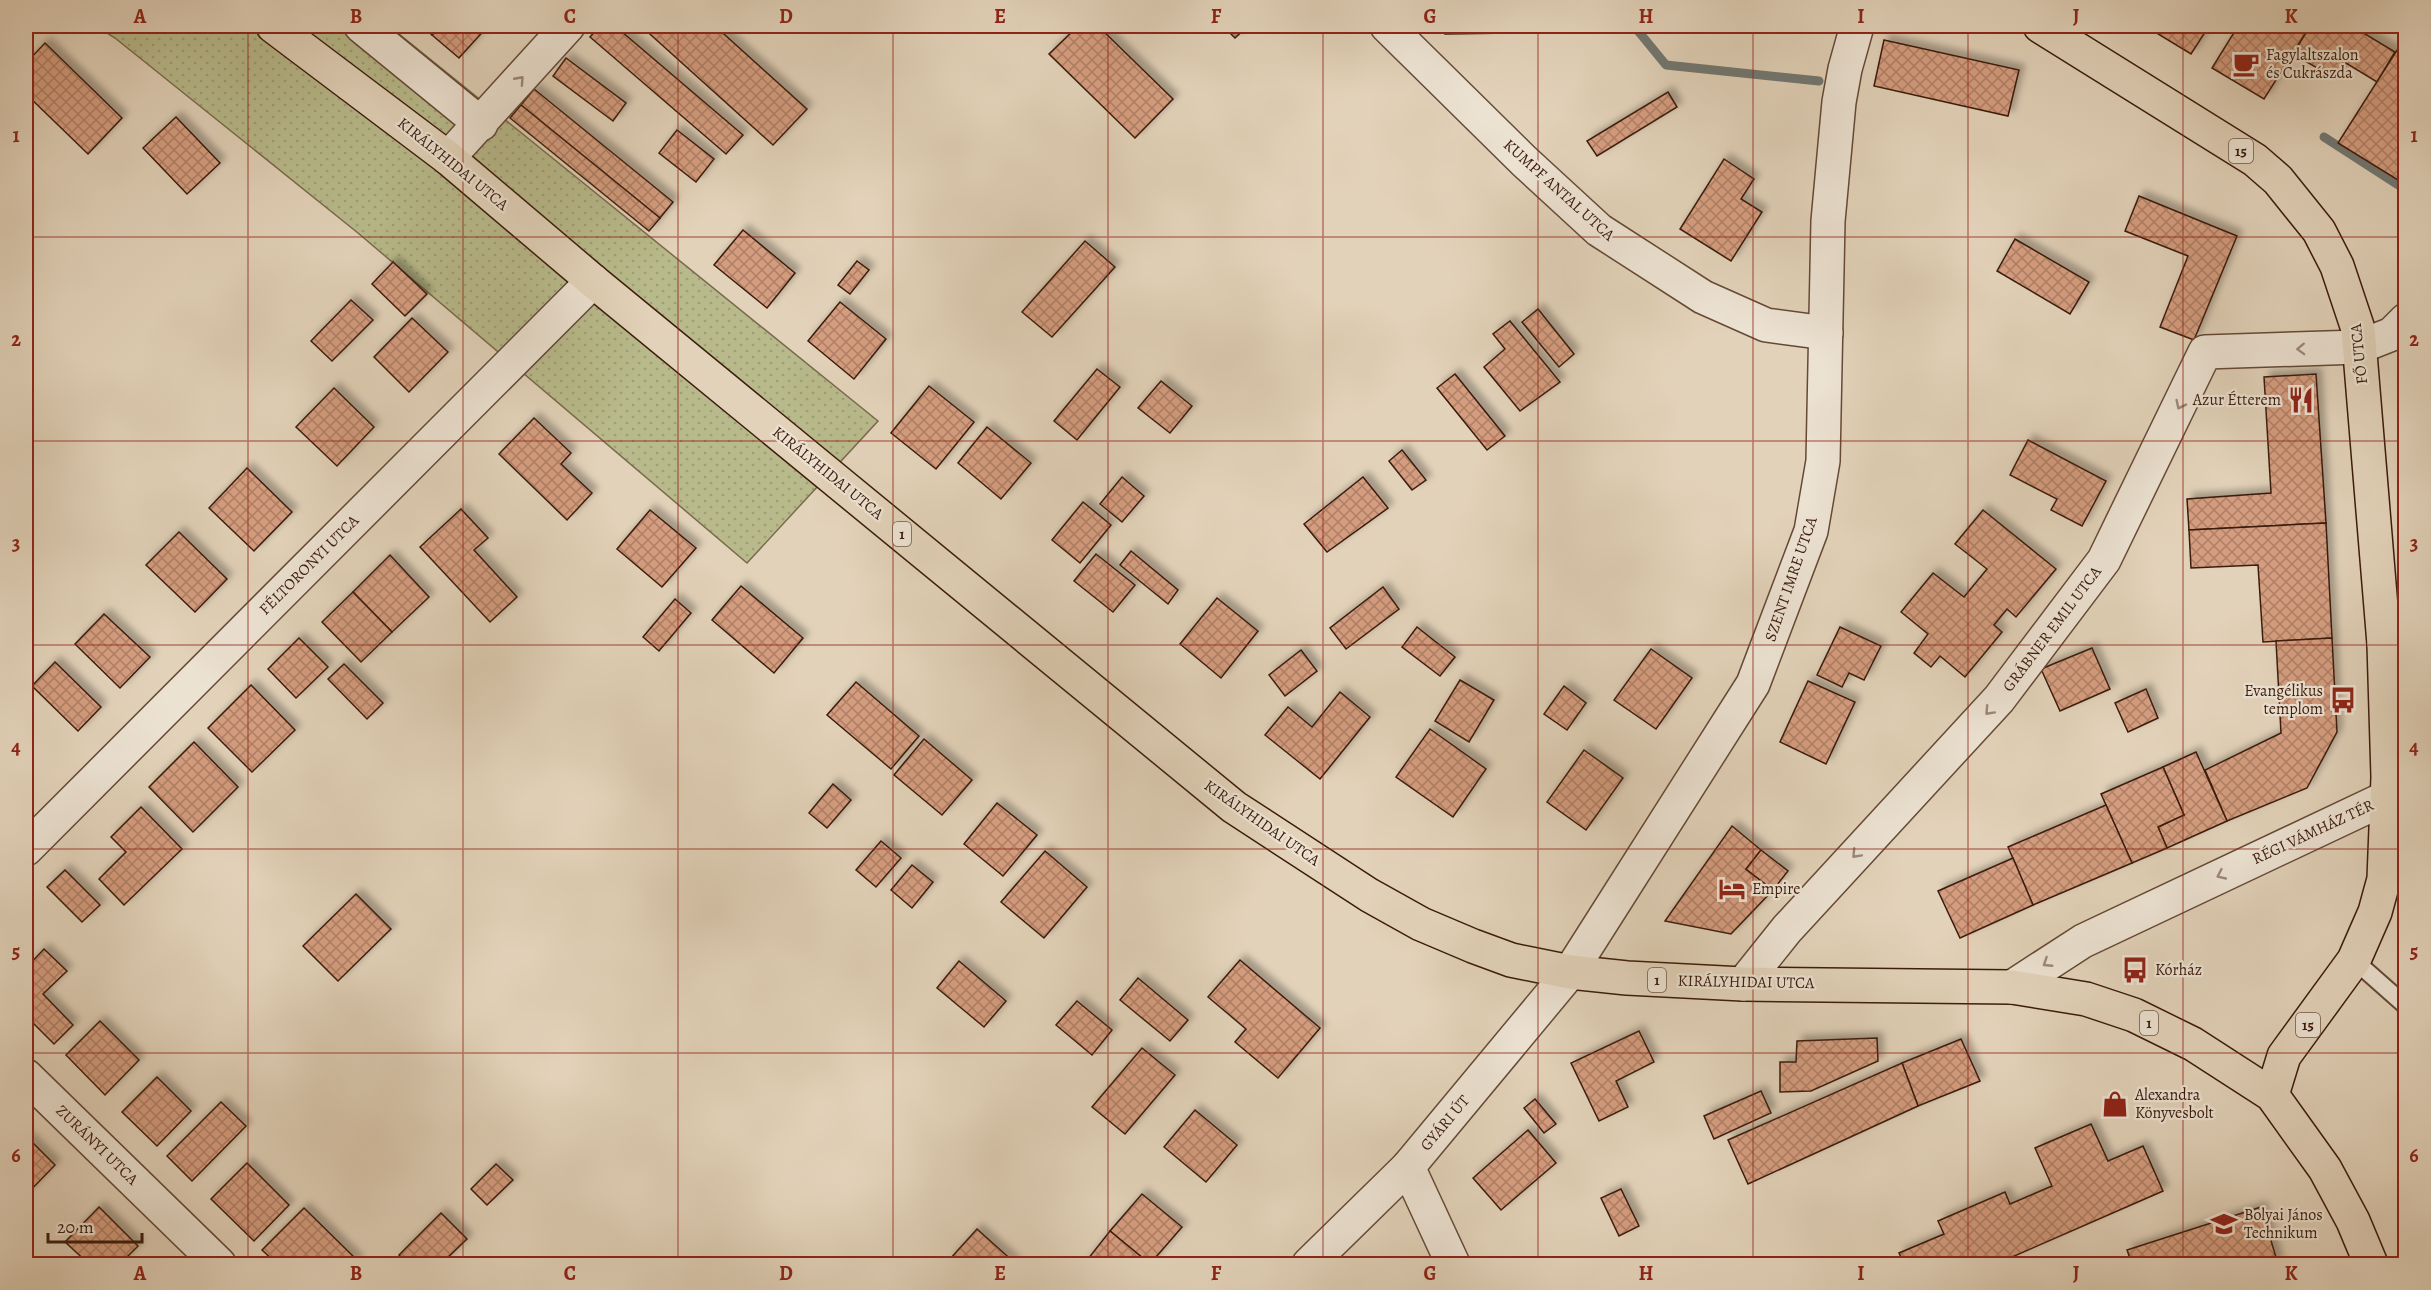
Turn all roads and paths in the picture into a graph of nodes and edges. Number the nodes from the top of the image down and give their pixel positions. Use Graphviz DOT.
graph roads {
  1 [pos="273,26"];
  2 [pos="361,26"];
  3 [pos="568,26"];
  4 [pos="1387,26"];
  5 [pos="1857,26"];
  6 [pos="2040,26"];
  7 [pos="481,124"];
  8 [pos="448,158"];
  9 [pos="593,281"];
  10 [pos="2406,320"];
  11 [pos="1826,333"];
  12 [pos="2360,347"];
  13 [pos="2395,635"];
  14 [pos="2388,797"];
  15 [pos="26,849"];
  16 [pos="2354,960"];
  17 [pos="1570,972"];
  18 [pos="1743,984"];
  19 [pos="2012,987"];
  20 [pos="2406,1006"];
  21 [pos="26,1076"];
  22 [pos="2272,1095"];
  23 [pos="1408,1167"];
  24 [pos="219,1264"];
  25 [pos="1309,1264"];
  26 [pos="1453,1264"];
  27 [pos="2371,1264"];
  1 -- 8 [label="main road, KIRÁLYHIDAI UTCA / 1"];
  2 -- 7 [label="street"];
  7 -- 3 [label="street, one-way"];
  4 -- 11 [label="street, KUMPF ANTAL UTCA"];
  5 -- 11 [label="street, SZENT IMRE UTCA"];
  6 -- 12 [label="main road, FŐ UTCA / 15"];
  7 -- 8 [label="street"];
  8 -- 9 [label="main road, KIRÁLYHIDAI UTCA / 1"];
  9 -- 15 [label="street, FÉLTORONYI UTCA"];
  9 -- 17 [label="main road, KIRÁLYHIDAI UTCA / 1"];
  10 -- 12 [label="street"];
  11 -- 17 [label="street, SZENT IMRE UTCA"];
  12 -- 13 [label="main road, FŐ UTCA / 15"];
  12 -- 18 [label="street, GRÁBNER EMIL UTCA, one-way"];
  13 -- 14 [label="main road, FŐ UTCA / 15"];
  14 -- 16 [label="main road, RÉGI VÁMHÁZ TÉR / 15"];
  14 -- 19 [label="street, RÉGI VÁMHÁZ TÉR, one-way"];
  16 -- 20 [label="lane"];
  16 -- 22 [label="main road, RÉGI VÁMHÁZ TÉR / 15"];
  17 -- 18 [label="main road, KIRÁLYHIDAI UTCA / 1"];
  17 -- 23 [label="street, GYÁRI ÚT"];
  18 -- 19 [label="main road, KIRÁLYHIDAI UTCA / 1"];
  19 -- 22 [label="main road, KIRÁLYHIDAI UTCA / 1"];
  21 -- 24 [label="street, ZURÁNYI UTCA"];
  22 -- 27 [label="main road, KIRÁLYHIDAI UTCA / 1"];
  23 -- 25 [label="street, GYÁRI ÚT"];
  23 -- 26 [label="street"];
}
